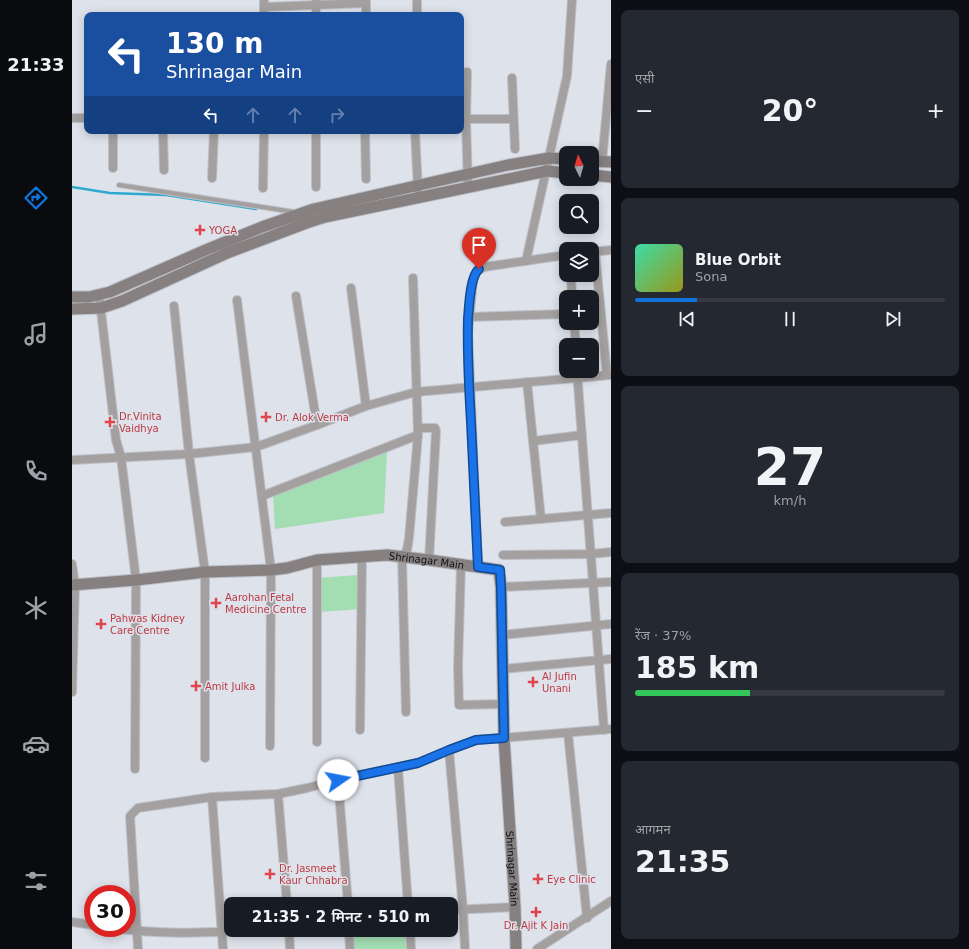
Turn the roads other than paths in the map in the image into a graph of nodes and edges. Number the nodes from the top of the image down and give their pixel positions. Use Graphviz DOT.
graph roads {
  1 [pos="417,0"];
  2 [pos="572,0"];
  3 [pos="366,2"];
  4 [pos="316,3"];
  5 [pos="264,7"];
  6 [pos="417,12"];
  7 [pos="611,64"];
  8 [pos="467,72"];
  9 [pos="512,78"];
  10 [pos="72,118"];
  11 [pos="84,118"];
  12 [pos="464,119"];
  13 [pos="513,119"];
  14 [pos="113,134"];
  15 [pos="163,134"];
  16 [pos="214,134"];
  17 [pos="264,134"];
  18 [pos="316,134"];
  19 [pos="365,134"];
  20 [pos="415,134"];
  21 [pos="515,149"];
  22 [pos="549,158"];
  23 [pos="559,159"];
  24 [pos="602,162"];
  25 [pos="113,168"];
  26 [pos="164,170"];
  27 [pos="547,171"];
  28 [pos="559,172"];
  29 [pos="468,174"];
  30 [pos="599,176"];
  31 [pos="611,177"];
  32 [pos="212,178"];
  33 [pos="366,179"];
  34 [pos="119,185"];
  35 [pos="316,187"];
  36 [pos="468,187"];
  37 [pos="263,188"];
  38 [pos="418,191"];
  39 [pos="302,213"];
  40 [pos="315,214"];
  41 [pos="611,250"];
  42 [pos="599,251"];
  43 [pos="559,256"];
  44 [pos="526,261"];
  45 [pos="413,278"];
  46 [pos="597,282"];
  47 [pos="351,288"];
  48 [pos="100,294"];
  49 [pos="296,296"];
  50 [pos="72,297"];
  51 [pos="237,300"];
  52 [pos="174,306"];
  53 [pos="101,308"];
  54 [pos="72,309"];
  55 [pos="559,314"];
  56 [pos="468,317"];
  57 [pos="599,375"];
  58 [pos="609,375"];
  59 [pos="559,377"];
  60 [pos="578,378"];
  61 [pos="527,382"];
  62 [pos="469,387"];
  63 [pos="416,392"];
  64 [pos="366,406"];
  65 [pos="317,426"];
  66 [pos="418,431"];
  67 [pos="582,435"];
  68 [pos="533,441"];
  69 [pos="256,447"];
  70 [pos="189,454"];
  71 [pos="121,457"];
  72 [pos="72,460"];
  73 [pos="262,496"];
  74 [pos="611,513"];
  75 [pos="588,515"];
  76 [pos="541,519"];
  77 [pos="506,522"];
  78 [pos="611,552"];
  79 [pos="591,554"];
  80 [pos="503,555"];
  81 [pos="362,557"];
  82 [pos="402,557"];
  83 [pos="317,560"];
  84 [pos="429,560"];
  85 [pos="72,564"];
  86 [pos="461,565"];
  87 [pos="478,567"];
  88 [pos="271,570"];
  89 [pos="206,572"];
  90 [pos="136,580"];
  91 [pos="611,582"];
  92 [pos="594,584"];
  93 [pos="73,585"];
  94 [pos="501,586"];
  95 [pos="611,624"];
  96 [pos="597,626"];
  97 [pos="502,635"];
  98 [pos="611,659"];
  99 [pos="599,660"];
  100 [pos="503,669"];
  101 [pos="72,692"];
  102 [pos="503,704"];
  103 [pos="406,712"];
  104 [pos="360,730"];
  105 [pos="608,730"];
  106 [pos="568,733"];
  107 [pos="504,738"];
  108 [pos="317,742"];
  109 [pos="270,746"];
  110 [pos="449,750"];
  111 [pos="205,758"];
  112 [pos="398,768"];
  113 [pos="135,769"];
  114 [pos="338,780"];
  115 [pos="278,794"];
  116 [pos="212,797"];
  117 [pos="286,897"];
  118 [pos="347,897"];
  119 [pos="407,897"];
  120 [pos="611,901"];
  121 [pos="515,907"];
  122 [pos="458,909"];
  123 [pos="463,909"];
  124 [pos="587,918"];
  125 [pos="72,922"];
  126 [pos="84,924"];
  127 [pos="137,931"];
  128 [pos="222,932"];
  129 [pos="289,937"];
  130 [pos="349,937"];
  131 [pos="410,937"];
  132 [pos="138,949"];
  133 [pos="223,949"];
  134 [pos="290,949"];
  135 [pos="350,949"];
  136 [pos="411,949"];
  137 [pos="465,949"];
  138 [pos="516,949"];
  139 [pos="537,949"];
  1 -- 6 [label="street"];
  2 -- 22 [label="street"];
  3 -- 4 [label="street"];
  4 -- 5 [label="street"];
  7 -- 24 [label="street"];
  8 -- 12 [label="street"];
  9 -- 13 [label="street"];
  10 -- 11 [label="street"];
  12 -- 13 [label="street"];
  12 -- 29 [label="street"];
  13 -- 21 [label="street"];
  14 -- 25 [label="street"];
  15 -- 26 [label="street"];
  16 -- 32 [label="street"];
  17 -- 37 [label="street"];
  18 -- 35 [label="street"];
  19 -- 33 [label="street"];
  20 -- 38 [label="street"];
  22 -- 23 [label="main road"];
  22 -- 27 [label="street"];
  22 -- 29 [label="main road"];
  27 -- 28 [label="main road"];
  27 -- 36 [label="main road"];
  27 -- 44 [label="street"];
  29 -- 36 [label="street"];
  29 -- 38 [label="main road"];
  30 -- 31 [label="main road"];
  34 -- 39 [label="lane"];
  36 -- 38 [label="main road"];
  38 -- 40 [label="main road"];
  39 -- 40 [label="main road"];
  39 -- 48 [label="main road"];
  40 -- 53 [label="main road"];
  41 -- 42 [label="street"];
  43 -- 44 [label="street"];
  44 -- 56 [label="street"];
  45 -- 63 [label="street"];
  46 -- 58 [label="street"];
  47 -- 64 [label="street"];
  48 -- 50 [label="main road"];
  48 -- 53 [label="street"];
  49 -- 65 [label="street"];
  51 -- 69 [label="street"];
  52 -- 70 [label="street"];
  53 -- 54 [label="main road"];
  53 -- 71 [label="street"];
  55 -- 56 [label="street"];
  56 -- 62 [label="street"];
  57 -- 58 [label="street"];
  59 -- 61 [label="street"];
  60 -- 67 [label="street"];
  61 -- 62 [label="street"];
  61 -- 68 [label="street"];
  62 -- 63 [label="street"];
  62 -- 87 [label="street"];
  63 -- 64 [label="street"];
  63 -- 66 [label="street"];
  64 -- 65 [label="street"];
  65 -- 69 [label="street"];
  66 -- 73 [label="street"];
  66 -- 82 [label="street"];
  66 -- 84 [label="street"];
  67 -- 68 [label="street"];
  67 -- 75 [label="street"];
  68 -- 76 [label="street"];
  69 -- 70 [label="street"];
  69 -- 73 [label="street"];
  70 -- 71 [label="street"];
  70 -- 89 [label="street"];
  71 -- 72 [label="street"];
  71 -- 90 [label="street"];
  73 -- 88 [label="street"];
  74 -- 75 [label="street"];
  75 -- 76 [label="street"];
  75 -- 79 [label="street"];
  76 -- 77 [label="street"];
  78 -- 79 [label="street"];
  79 -- 80 [label="street"];
  79 -- 92 [label="street"];
  81 -- 82 [label="main road, Shrinagar Main"];
  81 -- 83 [label="main road, Shrinagar Main"];
  81 -- 104 [label="street"];
  82 -- 84 [label="main road, Shrinagar Main"];
  82 -- 103 [label="street"];
  83 -- 88 [label="main road, Shrinagar Main"];
  83 -- 108 [label="street"];
  84 -- 86 [label="main road, Shrinagar Main"];
  85 -- 93 [label="street"];
  86 -- 87 [label="main road, Shrinagar Main"];
  86 -- 102 [label="street"];
  87 -- 94 [label="main road, Shrinagar Main"];
  88 -- 89 [label="main road, Shrinagar Main"];
  88 -- 109 [label="street"];
  89 -- 90 [label="main road, Shrinagar Main"];
  89 -- 111 [label="street"];
  90 -- 93 [label="main road, Shrinagar Main"];
  90 -- 113 [label="street"];
  91 -- 92 [label="street"];
  92 -- 94 [label="street"];
  92 -- 96 [label="street"];
  93 -- 101 [label="street"];
  94 -- 97 [label="main road, Shrinagar Main"];
  95 -- 96 [label="street"];
  96 -- 97 [label="street"];
  96 -- 99 [label="street"];
  97 -- 100 [label="main road, Shrinagar Main"];
  98 -- 99 [label="street"];
  99 -- 100 [label="street"];
  99 -- 105 [label="street"];
  100 -- 102 [label="main road, Shrinagar Main"];
  102 -- 107 [label="main road, Shrinagar Main"];
  105 -- 106 [label="street"];
  106 -- 107 [label="street"];
  106 -- 124 [label="street"];
  107 -- 110 [label="street"];
  107 -- 121 [label="main road, Shrinagar Main"];
  110 -- 112 [label="street"];
  110 -- 123 [label="street"];
  112 -- 114 [label="street"];
  112 -- 119 [label="street"];
  114 -- 115 [label="street"];
  114 -- 118 [label="street"];
  115 -- 116 [label="street"];
  115 -- 117 [label="street"];
  116 -- 127 [label="street"];
  116 -- 128 [label="street"];
  120 -- 124 [label="street"];
  121 -- 123 [label="street"];
  121 -- 138 [label="main road, Shrinagar Main"];
  122 -- 123 [label="street"];
  123 -- 137 [label="street"];
  124 -- 139 [label="street"];
  125 -- 126 [label="street"];
  127 -- 128 [label="street"];
  127 -- 132 [label="street"];
  128 -- 133 [label="street"];
  129 -- 134 [label="street"];
  130 -- 135 [label="street"];
  131 -- 136 [label="street"];
}
